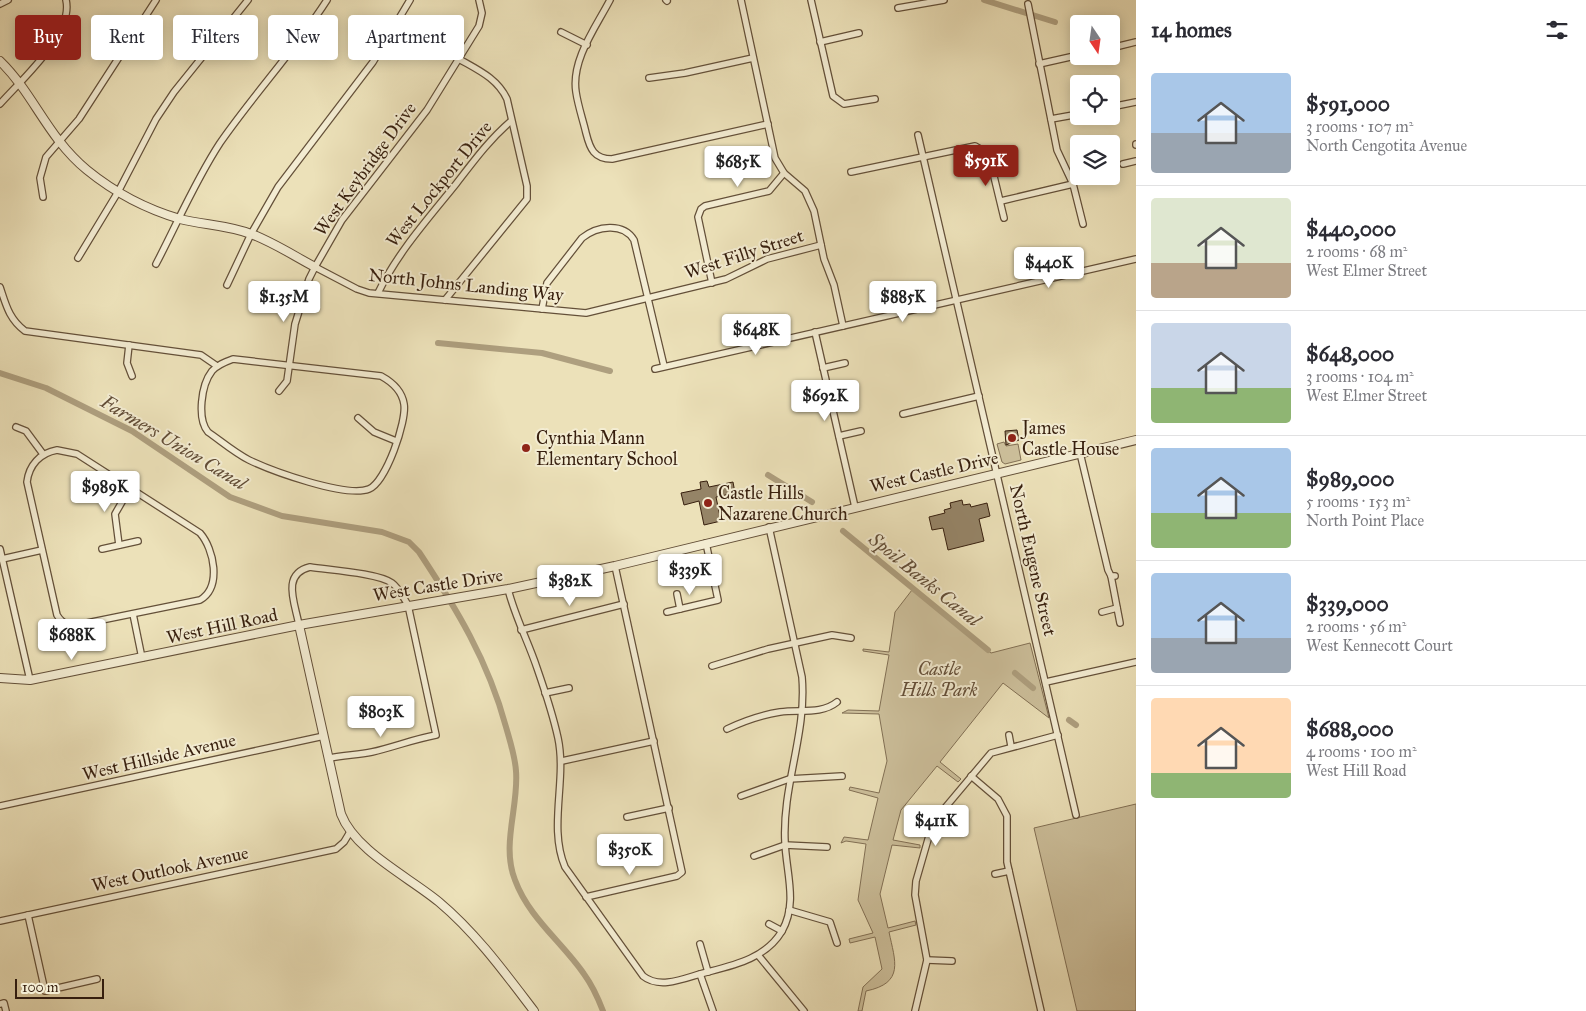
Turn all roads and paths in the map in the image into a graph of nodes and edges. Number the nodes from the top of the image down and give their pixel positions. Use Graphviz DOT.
graph roads {
  1 [pos="8,0"];
  2 [pos="66,0"];
  3 [pos="156,0"];
  4 [pos="248,0"];
  5 [pos="327,0"];
  6 [pos="410,0"];
  7 [pos="479,0"];
  8 [pos="610,0"];
  9 [pos="741,0"];
  10 [pos="811,0"];
  11 [pos="944,0"];
  12 [pos="0,4"];
  13 [pos="1028,4"];
  14 [pos="898,8"];
  15 [pos="561,32"];
  16 [pos="859,33"];
  17 [pos="820,42"];
  18 [pos="1136,42"];
  19 [pos="587,45"];
  20 [pos="1120,46"];
  21 [pos="464,50"];
  22 [pos="1070,57"];
  23 [pos="753,58"];
  24 [pos="0,60"];
  25 [pos="457,60"];
  26 [pos="460,60"];
  27 [pos="1039,64"];
  28 [pos="649,78"];
  29 [pos="19,84"];
  30 [pos="875,99"];
  31 [pos="1136,102"];
  32 [pos="0,104"];
  33 [pos="1120,105"];
  34 [pos="1070,116"];
  35 [pos="1051,119"];
  36 [pos="511,121"];
  37 [pos="768,124"];
  38 [pos="918,135"];
  39 [pos="59,143"];
  40 [pos="923,156"];
  41 [pos="1136,161"];
  42 [pos="1123,164"];
  43 [pos="851,172"];
  44 [pos="784,174"];
  45 [pos="1070,178"];
  46 [pos="1070,185"];
  47 [pos="1073,185"];
  48 [pos="118,192"];
  49 [pos="43,197"];
  50 [pos="1001,200"];
  51 [pos="1004,218"];
  52 [pos="180,219"];
  53 [pos="1083,224"];
  54 [pos="251,234"];
  55 [pos="821,245"];
  56 [pos="78,258"];
  57 [pos="1136,259"];
  58 [pos="156,264"];
  59 [pos="315,267"];
  60 [pos="712,283"];
  61 [pos="227,284"];
  62 [pos="0,287"];
  63 [pos="378,293"];
  64 [pos="648,298"];
  65 [pos="445,300"];
  66 [pos="957,300"];
  67 [pos="542,309"];
  68 [pos="843,326"];
  69 [pos="815,332"];
  70 [pos="129,345"];
  71 [pos="845,363"];
  72 [pos="290,365"];
  73 [pos="217,366"];
  74 [pos="664,366"];
  75 [pos="655,368"];
  76 [pos="823,368"];
  77 [pos="132,376"];
  78 [pos="279,391"];
  79 [pos="979,396"];
  80 [pos="903,414"];
  81 [pos="358,418"];
  82 [pos="16,427"];
  83 [pos="861,431"];
  84 [pos="839,436"];
  85 [pos="1136,440"];
  86 [pos="396,441"];
  87 [pos="44,454"];
  88 [pos="1080,454"];
  89 [pos="997,473"];
  90 [pos="130,488"];
  91 [pos="856,506"];
  92 [pos="769,527"];
  93 [pos="138,541"];
  94 [pos="706,543"];
  95 [pos="118,545"];
  96 [pos="0,548"];
  97 [pos="102,549"];
  98 [pos="42,550"];
  99 [pos="2,559"];
  100 [pos="615,566"];
  101 [pos="508,589"];
  102 [pos="677,594"];
  103 [pos="624,604"];
  104 [pos="408,605"];
  105 [pos="1117,608"];
  106 [pos="680,609"];
  107 [pos="667,612"];
  108 [pos="1102,612"];
  109 [pos="133,614"];
  110 [pos="1120,623"];
  111 [pos="300,625"];
  112 [pos="521,630"];
  113 [pos="851,638"];
  114 [pos="795,644"];
  115 [pos="142,658"];
  116 [pos="1136,662"];
  117 [pos="712,666"];
  118 [pos="0,678"];
  119 [pos="30,680"];
  120 [pos="1046,682"];
  121 [pos="569,688"];
  122 [pos="545,693"];
  123 [pos="837,702"];
  124 [pos="802,711"];
  125 [pos="727,729"];
  126 [pos="1009,735"];
  127 [pos="1058,735"];
  128 [pos="324,736"];
  129 [pos="654,741"];
  130 [pos="1011,746"];
  131 [pos="330,758"];
  132 [pos="562,761"];
  133 [pos="842,776"];
  134 [pos="970,776"];
  135 [pos="789,779"];
  136 [pos="742,796"];
  137 [pos="0,806"];
  138 [pos="670,808"];
  139 [pos="1076,816"];
  140 [pos="627,817"];
  141 [pos="350,832"];
  142 [pos="785,845"];
  143 [pos="827,847"];
  144 [pos="754,856"];
  145 [pos="1009,871"];
  146 [pos="995,874"];
  147 [pos="586,897"];
  148 [pos="789,910"];
  149 [pos="28,915"];
  150 [pos="0,921"];
  151 [pos="769,924"];
  152 [pos="782,931"];
  153 [pos="837,943"];
  154 [pos="700,944"];
  155 [pos="758,955"];
  156 [pos="927,960"];
  157 [pos="952,961"];
  158 [pos="708,972"];
  159 [pos="700,974"];
  160 [pos="97,979"];
  161 [pos="0,1004"];
  162 [pos="6,1011"];
  163 [pos="534,1011"];
  164 [pos="713,1011"];
  165 [pos="804,1011"];
  166 [pos="915,1011"];
  167 [pos="1041,1011"];
  1 -- 12 [label="street"];
  2 -- 29 [label="street"];
  3 -- 39 [label="street"];
  4 -- 48 [label="street"];
  5 -- 52 [label="street"];
  6 -- 54 [label="street"];
  7 -- 21 [label="street, West Keybridge Drive"];
  8 -- 19 [label="street"];
  9 -- 23 [label="street"];
  10 -- 17 [label="street"];
  11 -- 14 [label="street"];
  13 -- 27 [label="street"];
  15 -- 19 [label="street"];
  16 -- 17 [label="street"];
  17 -- 30 [label="street"];
  18 -- 20 [label="street"];
  19 -- 37 [label="street"];
  22 -- 27 [label="street"];
  23 -- 28 [label="street"];
  23 -- 37 [label="street"];
  24 -- 29 [label="street, North Johns Landing Way"];
  25 -- 59 [label="street, West Keybridge Drive"];
  26 -- 36 [label="street"];
  27 -- 35 [label="street"];
  29 -- 32 [label="street"];
  29 -- 39 [label="street, North Johns Landing Way"];
  31 -- 33 [label="street"];
  34 -- 35 [label="street"];
  35 -- 45 [label="street"];
  36 -- 63 [label="street, West Lockport Drive"];
  36 -- 65 [label="street"];
  37 -- 44 [label="street"];
  38 -- 40 [label="street, North Eugene Street"];
  39 -- 48 [label="street, North Johns Landing Way"];
  39 -- 49 [label="street"];
  40 -- 43 [label="street"];
  40 -- 50 [label="street"];
  40 -- 66 [label="street, North Eugene Street"];
  41 -- 42 [label="street"];
  44 -- 55 [label="street"];
  44 -- 60 [label="street"];
  46 -- 50 [label="street"];
  47 -- 53 [label="street"];
  48 -- 52 [label="street, North Johns Landing Way"];
  48 -- 56 [label="street"];
  50 -- 51 [label="street"];
  52 -- 54 [label="street, North Johns Landing Way"];
  52 -- 58 [label="street"];
  54 -- 59 [label="street, North Johns Landing Way"];
  54 -- 61 [label="street"];
  55 -- 60 [label="street, West Filly Street"];
  55 -- 68 [label="street"];
  57 -- 66 [label="street"];
  59 -- 63 [label="street, North Johns Landing Way"];
  59 -- 72 [label="street, West Keybridge Drive"];
  60 -- 64 [label="street, West Filly Street"];
  62 -- 70 [label="street"];
  63 -- 65 [label="street, North Johns Landing Way"];
  64 -- 67 [label="street, North Johns Landing Way"];
  64 -- 67 [label="street"];
  64 -- 74 [label="street"];
  65 -- 67 [label="street, North Johns Landing Way"];
  66 -- 68 [label="street"];
  66 -- 79 [label="street, North Eugene Street"];
  68 -- 69 [label="street"];
  69 -- 74 [label="street"];
  69 -- 76 [label="street"];
  70 -- 73 [label="street"];
  70 -- 77 [label="street"];
  71 -- 76 [label="street"];
  72 -- 73 [label="street"];
  72 -- 78 [label="street, West Keybridge Drive"];
  72 -- 86 [label="street"];
  73 -- 86 [label="street"];
  74 -- 75 [label="street"];
  76 -- 84 [label="street"];
  79 -- 80 [label="street"];
  79 -- 89 [label="street, North Eugene Street"];
  81 -- 86 [label="street"];
  82 -- 87 [label="street"];
  83 -- 84 [label="street"];
  84 -- 91 [label="street"];
  85 -- 88 [label="street, West Castle Drive"];
  87 -- 90 [label="street"];
  87 -- 98 [label="street"];
  88 -- 89 [label="street, West Castle Drive"];
  88 -- 105 [label="street"];
  89 -- 91 [label="street, West Castle Drive"];
  89 -- 120 [label="street, North Eugene Street"];
  90 -- 95 [label="street"];
  90 -- 109 [label="street"];
  91 -- 92 [label="street, West Castle Drive"];
  92 -- 94 [label="street, West Castle Drive"];
  92 -- 114 [label="street"];
  93 -- 95 [label="street"];
  94 -- 100 [label="street, West Castle Drive"];
  94 -- 106 [label="street"];
  95 -- 97 [label="street"];
  96 -- 99 [label="street"];
  98 -- 99 [label="street"];
  98 -- 109 [label="street"];
  99 -- 119 [label="street"];
  100 -- 101 [label="street, West Castle Drive"];
  100 -- 103 [label="street"];
  101 -- 104 [label="street, West Castle Drive"];
  101 -- 112 [label="street"];
  102 -- 106 [label="street"];
  103 -- 112 [label="street"];
  103 -- 129 [label="street"];
  104 -- 111 [label="street, West Castle Drive"];
  104 -- 111 [label="street"];
  104 -- 131 [label="street"];
  105 -- 108 [label="street"];
  105 -- 110 [label="street"];
  106 -- 107 [label="street"];
  109 -- 115 [label="street"];
  111 -- 115 [label="street, West Hill Road"];
  111 -- 128 [label="street, West Hill Road"];
  112 -- 122 [label="street"];
  113 -- 114 [label="street"];
  114 -- 117 [label="street"];
  114 -- 124 [label="street"];
  115 -- 119 [label="street, West Hill Road"];
  116 -- 120 [label="street"];
  118 -- 119 [label="street, West Hill Road"];
  120 -- 127 [label="street, North Eugene Street"];
  121 -- 122 [label="street"];
  122 -- 132 [label="street"];
  123 -- 124 [label="street"];
  124 -- 125 [label="street"];
  124 -- 135 [label="street"];
  126 -- 130 [label="street"];
  127 -- 130 [label="street"];
  127 -- 139 [label="street, North Eugene Street"];
  128 -- 131 [label="street, West Hill Road"];
  128 -- 137 [label="street, West Hillside Avenue"];
  129 -- 132 [label="street"];
  129 -- 138 [label="street"];
  130 -- 134 [label="street"];
  131 -- 141 [label="street, West Hill Road"];
  132 -- 147 [label="street"];
  133 -- 135 [label="street"];
  134 -- 145 [label="street"];
  134 -- 156 [label="street"];
  135 -- 136 [label="street"];
  135 -- 142 [label="street"];
  138 -- 140 [label="street"];
  138 -- 147 [label="street"];
  141 -- 149 [label="street, West Outlook Avenue"];
  141 -- 163 [label="street"];
  142 -- 143 [label="street"];
  142 -- 144 [label="street"];
  142 -- 148 [label="street"];
  145 -- 146 [label="street"];
  145 -- 167 [label="street"];
  147 -- 159 [label="street"];
  148 -- 152 [label="street"];
  148 -- 153 [label="street"];
  149 -- 150 [label="street, West Outlook Avenue"];
  149 -- 160 [label="street"];
  151 -- 152 [label="street"];
  152 -- 155 [label="street"];
  154 -- 158 [label="street"];
  155 -- 158 [label="street"];
  155 -- 165 [label="street"];
  156 -- 157 [label="street"];
  156 -- 166 [label="street"];
  158 -- 159 [label="street"];
  159 -- 164 [label="street"];
  161 -- 162 [label="street"];
}
